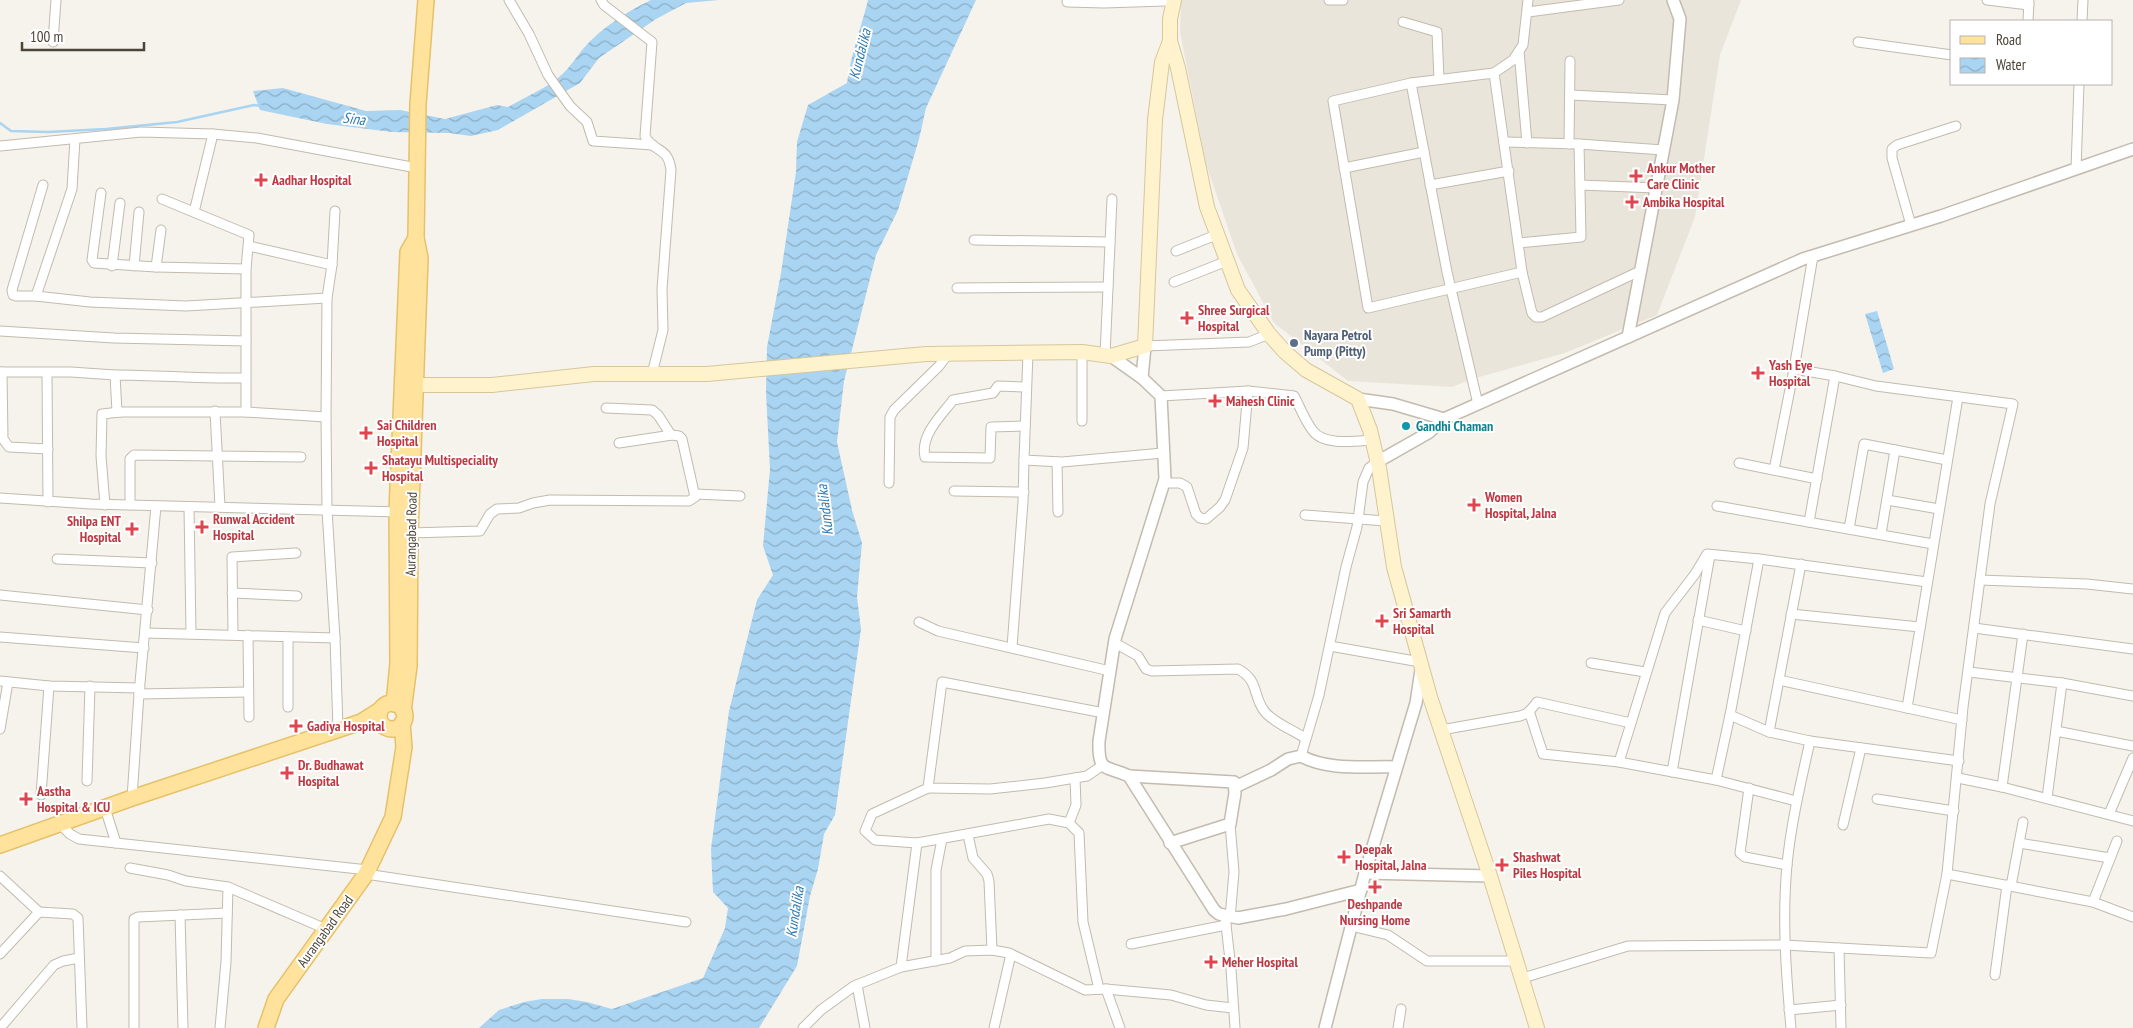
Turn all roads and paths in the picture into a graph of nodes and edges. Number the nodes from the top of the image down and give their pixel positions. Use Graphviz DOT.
graph roads {
  1 [pos="56,0"];
  2 [pos="426,0"];
  3 [pos="509,0"];
  4 [pos="601,0"];
  5 [pos="1168,0"];
  6 [pos="1329,0"];
  7 [pos="1343,0"];
  8 [pos="1528,0"];
  9 [pos="1619,0"];
  10 [pos="1673,0"];
  11 [pos="1987,0"];
  12 [pos="2083,0"];
  13 [pos="1066,2"];
  14 [pos="1104,2"];
  15 [pos="2029,2"];
  16 [pos="1528,12"];
  17 [pos="2028,20"];
  18 [pos="2082,20"];
  19 [pos="1403,22"];
  20 [pos="53,42"];
  21 [pos="1170,42"];
  22 [pos="1858,42"];
  23 [pos="1519,51"];
  24 [pos="1950,55"];
  25 [pos="1570,61"];
  26 [pos="1494,73"];
  27 [pos="1439,79"];
  28 [pos="1411,82"];
  29 [pos="2079,85"];
  30 [pos="1570,95"];
  31 [pos="1673,100"];
  32 [pos="1956,126"];
  33 [pos="213,134"];
  34 [pos="75,139"];
  35 [pos="1504,142"];
  36 [pos="1527,143"];
  37 [pos="1569,144"];
  38 [pos="1579,144"];
  39 [pos="0,146"];
  40 [pos="653,146"];
  41 [pos="2133,149"];
  42 [pos="1663,150"];
  43 [pos="1424,152"];
  44 [pos="417,163"];
  45 [pos="1344,168"];
  46 [pos="2076,169"];
  47 [pos="1509,171"];
  48 [pos="43,185"];
  49 [pos="1430,185"];
  50 [pos="1580,185"];
  51 [pos="1657,188"];
  52 [pos="102,193"];
  53 [pos="162,199"];
  54 [pos="1112,199"];
  55 [pos="120,203"];
  56 [pos="335,211"];
  57 [pos="139,212"];
  58 [pos="194,212"];
  59 [pos="1911,225"];
  60 [pos="161,230"];
  61 [pos="1216,235"];
  62 [pos="416,238"];
  63 [pos="974,240"];
  64 [pos="1110,242"];
  65 [pos="1518,243"];
  66 [pos="249,246"];
  67 [pos="1176,251"];
  68 [pos="1813,256"];
  69 [pos="1227,262"];
  70 [pos="332,265"];
  71 [pos="112,266"];
  72 [pos="134,266"];
  73 [pos="156,267"];
  74 [pos="246,269"];
  75 [pos="1522,272"];
  76 [pos="1640,272"];
  77 [pos="1174,282"];
  78 [pos="1108,287"];
  79 [pos="957,288"];
  80 [pos="1451,290"];
  81 [pos="36,296"];
  82 [pos="327,298"];
  83 [pos="246,304"];
  84 [pos="0,331"];
  85 [pos="1269,334"];
  86 [pos="1628,337"];
  87 [pos="246,340"];
  88 [pos="1145,346"];
  89 [pos="1082,352"];
  90 [pos="949,353"];
  91 [pos="1028,353"];
  92 [pos="1108,356"];
  93 [pos="1794,368"];
  94 [pos="1,372"];
  95 [pos="47,373"];
  96 [pos="652,374"];
  97 [pos="114,375"];
  98 [pos="1835,376"];
  99 [pos="246,378"];
  100 [pos="1142,378"];
  101 [pos="416,385"];
  102 [pos="1026,388"];
  103 [pos="1248,391"];
  104 [pos="1161,396"];
  105 [pos="1958,397"];
  106 [pos="1358,400"];
  107 [pos="1478,404"];
  108 [pos="606,408"];
  109 [pos="215,411"];
  110 [pos="120,412"];
  111 [pos="246,412"];
  112 [pos="326,417"];
  113 [pos="1444,419"];
  114 [pos="1082,421"];
  115 [pos="1025,426"];
  116 [pos="671,435"];
  117 [pos="1373,440"];
  118 [pos="619,444"];
  119 [pos="48,449"];
  120 [pos="1895,450"];
  121 [pos="1163,452"];
  122 [pos="218,456"];
  123 [pos="301,457"];
  124 [pos="1024,460"];
  125 [pos="1947,460"];
  126 [pos="1058,462"];
  127 [pos="1377,462"];
  128 [pos="1739,463"];
  129 [pos="1774,470"];
  130 [pos="1817,478"];
  131 [pos="889,483"];
  132 [pos="1164,483"];
  133 [pos="954,492"];
  134 [pos="1024,492"];
  135 [pos="695,494"];
  136 [pos="740,496"];
  137 [pos="0,498"];
  138 [pos="1887,500"];
  139 [pos="48,502"];
  140 [pos="106,505"];
  141 [pos="130,505"];
  142 [pos="156,506"];
  143 [pos="1717,506"];
  144 [pos="189,507"];
  145 [pos="220,507"];
  146 [pos="1939,509"];
  147 [pos="327,510"];
  148 [pos="404,512"];
  149 [pos="1058,512"];
  150 [pos="1305,515"];
  151 [pos="1358,520"];
  152 [pos="1386,521"];
  153 [pos="1808,522"];
  154 [pos="1849,529"];
  155 [pos="410,533"];
  156 [pos="1882,534"];
  157 [pos="1933,544"];
  158 [pos="296,553"];
  159 [pos="1710,554"];
  160 [pos="57,559"];
  161 [pos="1759,559"];
  162 [pos="152,563"];
  163 [pos="1801,564"];
  164 [pos="1980,580"];
  165 [pos="1927,582"];
  166 [pos="2133,589"];
  167 [pos="232,593"];
  168 [pos="0,594"];
  169 [pos="296,596"];
  170 [pos="148,610"];
  171 [pos="1791,614"];
  172 [pos="1698,620"];
  173 [pos="920,622"];
  174 [pos="1920,628"];
  175 [pos="1974,628"];
  176 [pos="1746,631"];
  177 [pos="146,633"];
  178 [pos="191,633"];
  179 [pos="233,634"];
  180 [pos="2023,634"];
  181 [pos="248,635"];
  182 [pos="0,637"];
  183 [pos="288,637"];
  184 [pos="335,638"];
  185 [pos="1115,643"];
  186 [pos="1330,646"];
  187 [pos="1012,647"];
  188 [pos="144,648"];
  189 [pos="2133,649"];
  190 [pos="1591,663"];
  191 [pos="1421,665"];
  192 [pos="1110,671"];
  193 [pos="1645,672"];
  194 [pos="1969,672"];
  195 [pos="2017,678"];
  196 [pos="1779,680"];
  197 [pos="4,682"];
  198 [pos="2062,683"];
  199 [pos="49,686"];
  200 [pos="90,686"];
  201 [pos="140,691"];
  202 [pos="248,692"];
  203 [pos="2133,696"];
  204 [pos="288,707"];
  205 [pos="1907,708"];
  206 [pos="1104,713"];
  207 [pos="1525,714"];
  208 [pos="1730,715"];
  209 [pos="249,717"];
  210 [pos="392,717"];
  211 [pos="1962,720"];
  212 [pos="1631,723"];
  213 [pos="0,729"];
  214 [pos="338,729"];
  215 [pos="1441,730"];
  216 [pos="2056,731"];
  217 [pos="1769,732"];
  218 [pos="1305,738"];
  219 [pos="1810,742"];
  220 [pos="2133,746"];
  221 [pos="1861,748"];
  222 [pos="1302,756"];
  223 [pos="2133,758"];
  224 [pos="1959,761"];
  225 [pos="1619,762"];
  226 [pos="1103,765"];
  227 [pos="1396,767"];
  228 [pos="1672,772"];
  229 [pos="1128,776"];
  230 [pos="1075,778"];
  231 [pos="1958,778"];
  232 [pos="1716,780"];
  233 [pos="87,781"];
  234 [pos="1235,786"];
  235 [pos="2002,787"];
  236 [pos="928,788"];
  237 [pos="1749,788"];
  238 [pos="41,795"];
  239 [pos="132,798"];
  240 [pos="2047,798"];
  241 [pos="1877,799"];
  242 [pos="1796,801"];
  243 [pos="105,808"];
  244 [pos="1954,811"];
  245 [pos="2109,814"];
  246 [pos="2133,821"];
  247 [pos="2023,822"];
  248 [pos="1069,823"];
  249 [pos="60,824"];
  250 [pos="1230,824"];
  251 [pos="1843,825"];
  252 [pos="968,835"];
  253 [pos="942,839"];
  254 [pos="2117,841"];
  255 [pos="116,843"];
  256 [pos="917,843"];
  257 [pos="1170,843"];
  258 [pos="2019,843"];
  259 [pos="0,845"];
  260 [pos="2110,858"];
  261 [pos="1787,865"];
  262 [pos="130,868"];
  263 [pos="367,872"];
  264 [pos="1365,873"];
  265 [pos="1947,874"];
  266 [pos="0,876"];
  267 [pos="1490,876"];
  268 [pos="2009,886"];
  269 [pos="228,888"];
  270 [pos="1361,890"];
  271 [pos="2093,902"];
  272 [pos="39,912"];
  273 [pos="227,913"];
  274 [pos="180,915"];
  275 [pos="2133,917"];
  276 [pos="1227,919"];
  277 [pos="686,922"];
  278 [pos="1351,926"];
  279 [pos="326,928"];
  280 [pos="1131,944"];
  281 [pos="1784,945"];
  282 [pos="1839,948"];
  283 [pos="992,950"];
  284 [pos="0,954"];
  285 [pos="1011,954"];
  286 [pos="79,958"];
  287 [pos="936,961"];
  288 [pos="1517,961"];
  289 [pos="901,967"];
  290 [pos="1995,975"];
  291 [pos="1523,978"];
  292 [pos="857,985"];
  293 [pos="1102,989"];
  294 [pos="1841,1005"];
  295 [pos="1233,1008"];
  296 [pos="1400,1009"];
  297 [pos="1789,1010"];
  298 [pos="0,1028"];
  299 [pos="82,1028"];
  300 [pos="134,1028"];
  301 [pos="183,1028"];
  302 [pos="220,1028"];
  303 [pos="266,1028"];
  304 [pos="803,1028"];
  305 [pos="865,1028"];
  306 [pos="994,1028"];
  307 [pos="1120,1028"];
  308 [pos="1235,1028"];
  309 [pos="1325,1028"];
  310 [pos="1398,1028"];
  311 [pos="1537,1028"];
  312 [pos="1790,1028"];
  313 [pos="1842,1028"];
  1 -- 20 [label="street"];
  2 -- 44 [label="main road, Aurangabad Road"];
  3 -- 40 [label="street"];
  4 -- 40 [label="street"];
  5 -- 14 [label="street"];
  5 -- 21 [label="main road"];
  6 -- 7 [label="street"];
  8 -- 16 [label="street"];
  9 -- 16 [label="street"];
  10 -- 31 [label="street"];
  11 -- 15 [label="street"];
  12 -- 18 [label="street"];
  13 -- 14 [label="street"];
  15 -- 17 [label="street"];
  16 -- 23 [label="street"];
  19 -- 27 [label="street"];
  21 -- 61 [label="main road"];
  21 -- 88 [label="main road"];
  22 -- 24 [label="street"];
  23 -- 26 [label="street"];
  23 -- 36 [label="street"];
  25 -- 30 [label="street"];
  26 -- 27 [label="street"];
  26 -- 35 [label="street"];
  27 -- 28 [label="street"];
  28 -- 43 [label="street"];
  28 -- 45 [label="street"];
  29 -- 46 [label="street"];
  30 -- 31 [label="street"];
  30 -- 37 [label="street"];
  31 -- 42 [label="street"];
  32 -- 59 [label="street"];
  33 -- 34 [label="street"];
  33 -- 44 [label="street"];
  33 -- 58 [label="street"];
  34 -- 39 [label="street"];
  34 -- 81 [label="street"];
  35 -- 36 [label="street"];
  35 -- 47 [label="street"];
  36 -- 37 [label="street"];
  37 -- 38 [label="street"];
  38 -- 42 [label="street"];
  38 -- 50 [label="street"];
  40 -- 96 [label="street"];
  41 -- 46 [label="street"];
  42 -- 51 [label="street"];
  43 -- 45 [label="street"];
  43 -- 49 [label="street"];
  44 -- 62 [label="main road, Aurangabad Road"];
  45 -- 80 [label="street"];
  46 -- 59 [label="street"];
  47 -- 49 [label="street"];
  47 -- 65 [label="street"];
  48 -- 81 [label="street"];
  49 -- 80 [label="street"];
  50 -- 51 [label="street"];
  50 -- 65 [label="street"];
  51 -- 76 [label="street"];
  52 -- 71 [label="street"];
  53 -- 58 [label="street"];
  54 -- 64 [label="street"];
  55 -- 71 [label="street"];
  56 -- 70 [label="street"];
  57 -- 72 [label="street"];
  58 -- 66 [label="street"];
  59 -- 68 [label="street"];
  60 -- 73 [label="street"];
  61 -- 67 [label="street"];
  61 -- 69 [label="main road"];
  62 -- 101 [label="main road, Aurangabad Road"];
  62 -- 148 [label="main road, Aurangabad Road"];
  63 -- 64 [label="street"];
  64 -- 78 [label="street"];
  65 -- 75 [label="street"];
  66 -- 70 [label="street"];
  66 -- 74 [label="street"];
  68 -- 86 [label="street"];
  68 -- 93 [label="street"];
  69 -- 77 [label="street"];
  69 -- 85 [label="main road"];
  70 -- 82 [label="street"];
  71 -- 72 [label="street"];
  72 -- 73 [label="street"];
  73 -- 74 [label="street"];
  74 -- 83 [label="street"];
  75 -- 76 [label="street"];
  75 -- 80 [label="street"];
  76 -- 86 [label="street"];
  78 -- 79 [label="street"];
  78 -- 92 [label="street"];
  80 -- 107 [label="street"];
  81 -- 83 [label="street"];
  82 -- 83 [label="street"];
  82 -- 112 [label="street"];
  83 -- 87 [label="street"];
  84 -- 87 [label="street"];
  85 -- 88 [label="street"];
  85 -- 106 [label="main road"];
  86 -- 107 [label="street"];
  87 -- 99 [label="street"];
  88 -- 92 [label="main road"];
  88 -- 100 [label="street"];
  89 -- 91 [label="main road"];
  89 -- 92 [label="main road"];
  89 -- 114 [label="street"];
  90 -- 91 [label="main road"];
  90 -- 96 [label="main road"];
  90 -- 131 [label="street"];
  91 -- 102 [label="street"];
  92 -- 100 [label="street"];
  93 -- 98 [label="street"];
  93 -- 129 [label="street"];
  94 -- 95 [label="street"];
  94 -- 119 [label="street"];
  95 -- 97 [label="street"];
  95 -- 119 [label="street"];
  96 -- 101 [label="main road"];
  97 -- 99 [label="street"];
  97 -- 110 [label="street"];
  98 -- 105 [label="street"];
  98 -- 130 [label="street"];
  99 -- 111 [label="street"];
  100 -- 104 [label="street"];
  101 -- 148 [label="main road, Aurangabad Road"];
  102 -- 115 [label="street"];
  102 -- 115 [label="street"];
  103 -- 104 [label="street"];
  103 -- 117 [label="street"];
  103 -- 132 [label="street"];
  104 -- 121 [label="street"];
  105 -- 125 [label="street"];
  105 -- 164 [label="street"];
  106 -- 113 [label="street"];
  106 -- 117 [label="main road"];
  107 -- 113 [label="street"];
  108 -- 116 [label="street"];
  109 -- 110 [label="street"];
  109 -- 111 [label="street"];
  109 -- 122 [label="street"];
  110 -- 140 [label="street"];
  111 -- 112 [label="street"];
  112 -- 147 [label="street"];
  113 -- 127 [label="street"];
  115 -- 124 [label="street"];
  116 -- 118 [label="street"];
  116 -- 135 [label="street"];
  117 -- 127 [label="main road"];
  119 -- 139 [label="street"];
  120 -- 125 [label="street"];
  120 -- 138 [label="street"];
  120 -- 154 [label="street"];
  121 -- 126 [label="street"];
  121 -- 132 [label="street"];
  122 -- 123 [label="street"];
  122 -- 141 [label="street"];
  122 -- 145 [label="street"];
  124 -- 126 [label="street"];
  124 -- 134 [label="street"];
  125 -- 146 [label="street"];
  126 -- 149 [label="street"];
  127 -- 151 [label="street"];
  127 -- 152 [label="main road"];
  128 -- 129 [label="street"];
  129 -- 130 [label="street"];
  130 -- 153 [label="street"];
  132 -- 185 [label="street"];
  133 -- 134 [label="street"];
  134 -- 187 [label="street"];
  135 -- 136 [label="street"];
  135 -- 155 [label="street"];
  137 -- 139 [label="street"];
  138 -- 146 [label="street"];
  138 -- 156 [label="street"];
  139 -- 140 [label="street"];
  140 -- 141 [label="street"];
  141 -- 142 [label="street"];
  142 -- 144 [label="street"];
  142 -- 162 [label="street"];
  143 -- 153 [label="street"];
  144 -- 145 [label="street"];
  144 -- 178 [label="street"];
  145 -- 147 [label="street"];
  146 -- 157 [label="street"];
  147 -- 148 [label="street"];
  147 -- 184 [label="street"];
  148 -- 155 [label="main road, Aurangabad Road"];
  148 -- 210 [label="main road, Aurangabad Road"];
  150 -- 151 [label="street"];
  151 -- 152 [label="street"];
  151 -- 186 [label="street"];
  152 -- 191 [label="main road"];
  153 -- 154 [label="street"];
  154 -- 156 [label="street"];
  155 -- 210 [label="main road, Aurangabad Road"];
  156 -- 157 [label="street"];
  157 -- 165 [label="street"];
  158 -- 167 [label="street"];
  159 -- 161 [label="street"];
  159 -- 172 [label="street"];
  159 -- 193 [label="street"];
  160 -- 162 [label="street"];
  161 -- 163 [label="street"];
  161 -- 176 [label="street"];
  162 -- 170 [label="street"];
  163 -- 165 [label="street"];
  163 -- 171 [label="street"];
  164 -- 166 [label="street"];
  164 -- 175 [label="street"];
  165 -- 174 [label="street"];
  167 -- 169 [label="street"];
  167 -- 179 [label="street"];
  168 -- 170 [label="street"];
  170 -- 177 [label="street"];
  171 -- 174 [label="street"];
  171 -- 196 [label="street"];
  172 -- 176 [label="street"];
  172 -- 228 [label="street"];
  173 -- 187 [label="street"];
  174 -- 205 [label="street"];
  175 -- 180 [label="street"];
  175 -- 194 [label="street"];
  176 -- 208 [label="street"];
  177 -- 178 [label="street"];
  177 -- 188 [label="street"];
  178 -- 179 [label="street"];
  179 -- 181 [label="street"];
  180 -- 189 [label="street"];
  180 -- 195 [label="street"];
  181 -- 183 [label="street"];
  181 -- 202 [label="street"];
  182 -- 188 [label="street"];
  183 -- 184 [label="street"];
  183 -- 204 [label="street"];
  184 -- 214 [label="street"];
  185 -- 192 [label="street"];
  185 -- 218 [label="street"];
  186 -- 191 [label="street"];
  186 -- 218 [label="street"];
  187 -- 192 [label="street"];
  188 -- 201 [label="street"];
  190 -- 193 [label="street"];
  191 -- 215 [label="main road"];
  191 -- 227 [label="street"];
  192 -- 206 [label="street"];
  193 -- 212 [label="street"];
  194 -- 195 [label="street"];
  194 -- 211 [label="street"];
  195 -- 198 [label="street"];
  195 -- 235 [label="street"];
  196 -- 205 [label="street"];
  196 -- 217 [label="street"];
  197 -- 199 [label="street"];
  197 -- 213 [label="street"];
  198 -- 203 [label="street"];
  198 -- 216 [label="street"];
  199 -- 200 [label="street"];
  199 -- 238 [label="street"];
  200 -- 201 [label="street"];
  200 -- 233 [label="street"];
  201 -- 202 [label="street"];
  201 -- 239 [label="street"];
  202 -- 209 [label="street"];
  205 -- 211 [label="street"];
  206 -- 226 [label="street"];
  206 -- 236 [label="street"];
  207 -- 212 [label="street"];
  207 -- 215 [label="street"];
  207 -- 225 [label="street"];
  208 -- 217 [label="street"];
  208 -- 232 [label="street"];
  210 -- 214 [label="main road"];
  210 -- 263 [label="main road, Aurangabad Road"];
  211 -- 224 [label="street"];
  212 -- 225 [label="street"];
  214 -- 239 [label="main road"];
  215 -- 267 [label="main road"];
  216 -- 220 [label="street"];
  216 -- 240 [label="street"];
  217 -- 219 [label="street"];
  218 -- 222 [label="street"];
  219 -- 221 [label="street"];
  219 -- 242 [label="street"];
  221 -- 224 [label="street"];
  221 -- 251 [label="street"];
  222 -- 227 [label="street"];
  222 -- 234 [label="street"];
  223 -- 245 [label="street"];
  224 -- 231 [label="street"];
  225 -- 228 [label="street"];
  226 -- 229 [label="street"];
  226 -- 230 [label="street"];
  227 -- 264 [label="street"];
  228 -- 232 [label="street"];
  229 -- 234 [label="street"];
  229 -- 257 [label="street"];
  230 -- 236 [label="street"];
  230 -- 248 [label="street"];
  231 -- 235 [label="street"];
  231 -- 244 [label="street"];
  232 -- 237 [label="street"];
  234 -- 250 [label="street"];
  235 -- 240 [label="street"];
  236 -- 256 [label="street"];
  237 -- 242 [label="street"];
  237 -- 261 [label="street"];
  239 -- 243 [label="main road"];
  240 -- 245 [label="street"];
  241 -- 244 [label="street"];
  242 -- 261 [label="street"];
  243 -- 249 [label="main road"];
  243 -- 255 [label="street"];
  244 -- 265 [label="street"];
  245 -- 246 [label="street"];
  247 -- 258 [label="street"];
  248 -- 252 [label="street"];
  248 -- 293 [label="street"];
  249 -- 255 [label="street"];
  249 -- 259 [label="main road"];
  250 -- 257 [label="street"];
  250 -- 276 [label="street"];
  252 -- 253 [label="street"];
  252 -- 283 [label="street"];
  253 -- 256 [label="street"];
  253 -- 287 [label="street"];
  254 -- 260 [label="street"];
  255 -- 263 [label="street"];
  256 -- 289 [label="street"];
  257 -- 276 [label="street"];
  258 -- 260 [label="street"];
  258 -- 268 [label="street"];
  260 -- 271 [label="street"];
  261 -- 281 [label="street"];
  262 -- 269 [label="street"];
  263 -- 277 [label="street"];
  263 -- 279 [label="main road, Aurangabad Road"];
  264 -- 267 [label="street"];
  264 -- 270 [label="street"];
  265 -- 268 [label="street"];
  265 -- 282 [label="street"];
  266 -- 272 [label="street"];
  267 -- 288 [label="main road"];
  268 -- 271 [label="street"];
  268 -- 290 [label="street"];
  269 -- 273 [label="street"];
  269 -- 279 [label="street"];
  270 -- 276 [label="street"];
  270 -- 278 [label="street"];
  271 -- 275 [label="street"];
  272 -- 284 [label="street"];
  272 -- 286 [label="street"];
  273 -- 274 [label="street"];
  273 -- 302 [label="street"];
  274 -- 300 [label="street"];
  274 -- 301 [label="street"];
  276 -- 280 [label="street"];
  276 -- 295 [label="street"];
  278 -- 288 [label="street"];
  278 -- 309 [label="street"];
  279 -- 303 [label="main road, Aurangabad Road"];
  281 -- 282 [label="street"];
  281 -- 291 [label="street"];
  281 -- 297 [label="street"];
  282 -- 294 [label="street"];
  283 -- 285 [label="street"];
  283 -- 287 [label="street"];
  285 -- 293 [label="street"];
  285 -- 306 [label="street"];
  286 -- 298 [label="street"];
  286 -- 299 [label="street"];
  287 -- 289 [label="street"];
  288 -- 291 [label="main road"];
  289 -- 292 [label="street"];
  291 -- 311 [label="main road"];
  292 -- 304 [label="street"];
  292 -- 305 [label="street"];
  293 -- 295 [label="street"];
  293 -- 307 [label="street"];
  294 -- 297 [label="street"];
  294 -- 313 [label="street"];
  295 -- 308 [label="street"];
  296 -- 310 [label="street"];
  297 -- 312 [label="street"];
}
